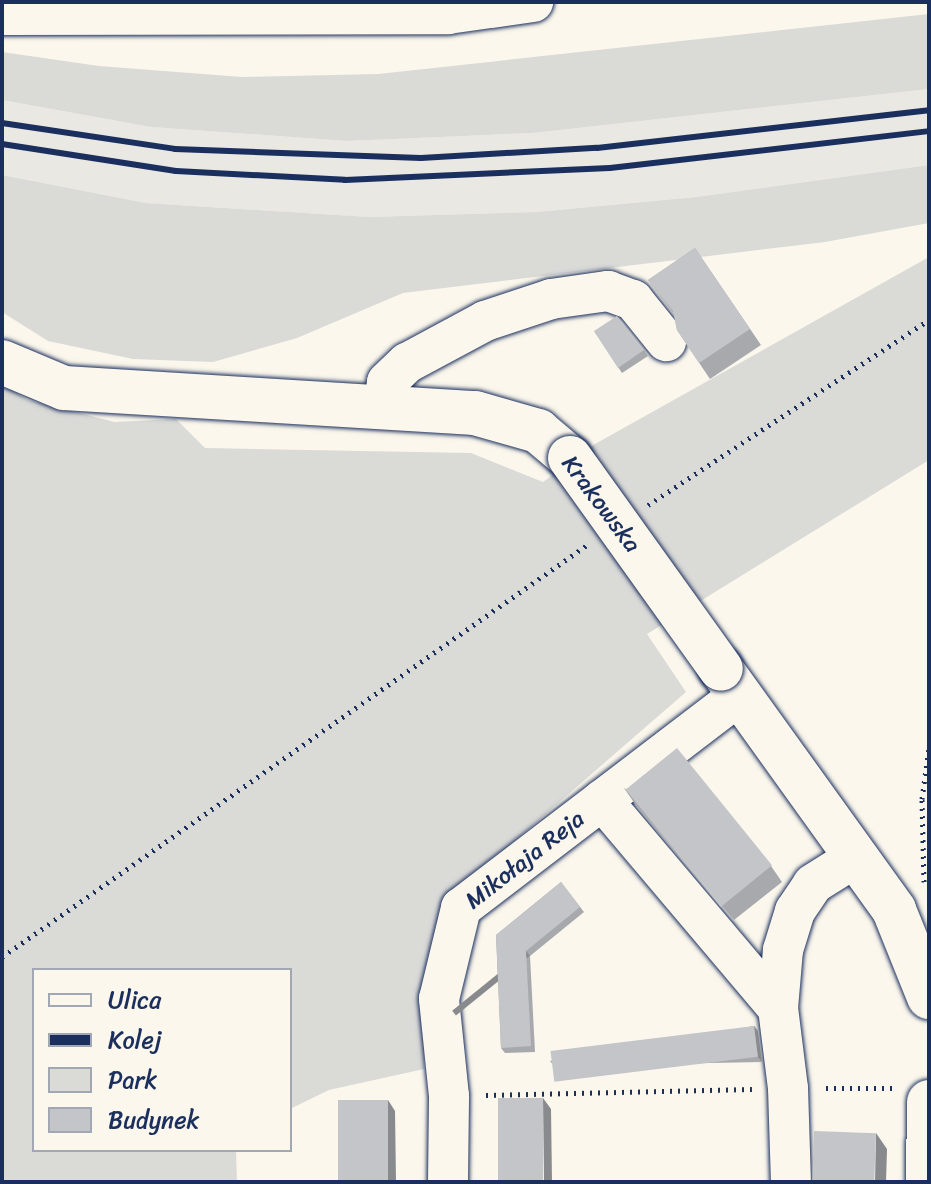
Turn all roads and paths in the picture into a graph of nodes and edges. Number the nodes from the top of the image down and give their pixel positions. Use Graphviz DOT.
graph roads {
  1 [pos="533,2"];
  2 [pos="183,8"];
  3 [pos="2,15"];
  4 [pos="929,320"];
  5 [pos="666,341"];
  6 [pos="2,362"];
  7 [pos="383,408"];
  8 [pos="643,508"];
  9 [pos="591,542"];
  10 [pos="730,682"];
  11 [pos="929,748"];
  12 [pos="602,800"];
  13 [pos="856,857"];
  14 [pos="909,926"];
  15 [pos="2,957"];
  16 [pos="929,997"];
  17 [pos="778,1008"];
  18 [pos="788,1088"];
  19 [pos="912,1095"];
  20 [pos="449,1096"];
  21 [pos="448,1182"];
  22 [pos="791,1182"];
  23 [pos="928,1182"];
  1 -- 2 [label="street"];
  2 -- 3 [label="street"];
  4 -- 8 [label="path"];
  5 -- 7 [label="street"];
  6 -- 7 [label="main road, Krakowska"];
  7 -- 10 [label="main road, Krakowska, bridge"];
  9 -- 15 [label="path"];
  10 -- 12 [label="street, Mikołaja Reja"];
  10 -- 13 [label="main road, Krakowska"];
  11 -- 14 [label="path"];
  12 -- 17 [label="street"];
  12 -- 20 [label="street, Mikołaja Reja"];
  13 -- 14 [label="main road, Krakowska"];
  13 -- 17 [label="street"];
  14 -- 16 [label="main road, Krakowska"];
  17 -- 18 [label="street"];
  18 -- 19 [label="path"];
  18 -- 20 [label="path"];
  18 -- 22 [label="street"];
  19 -- 23 [label="main road"];
  20 -- 21 [label="street, Mikołaja Reja"];
}
